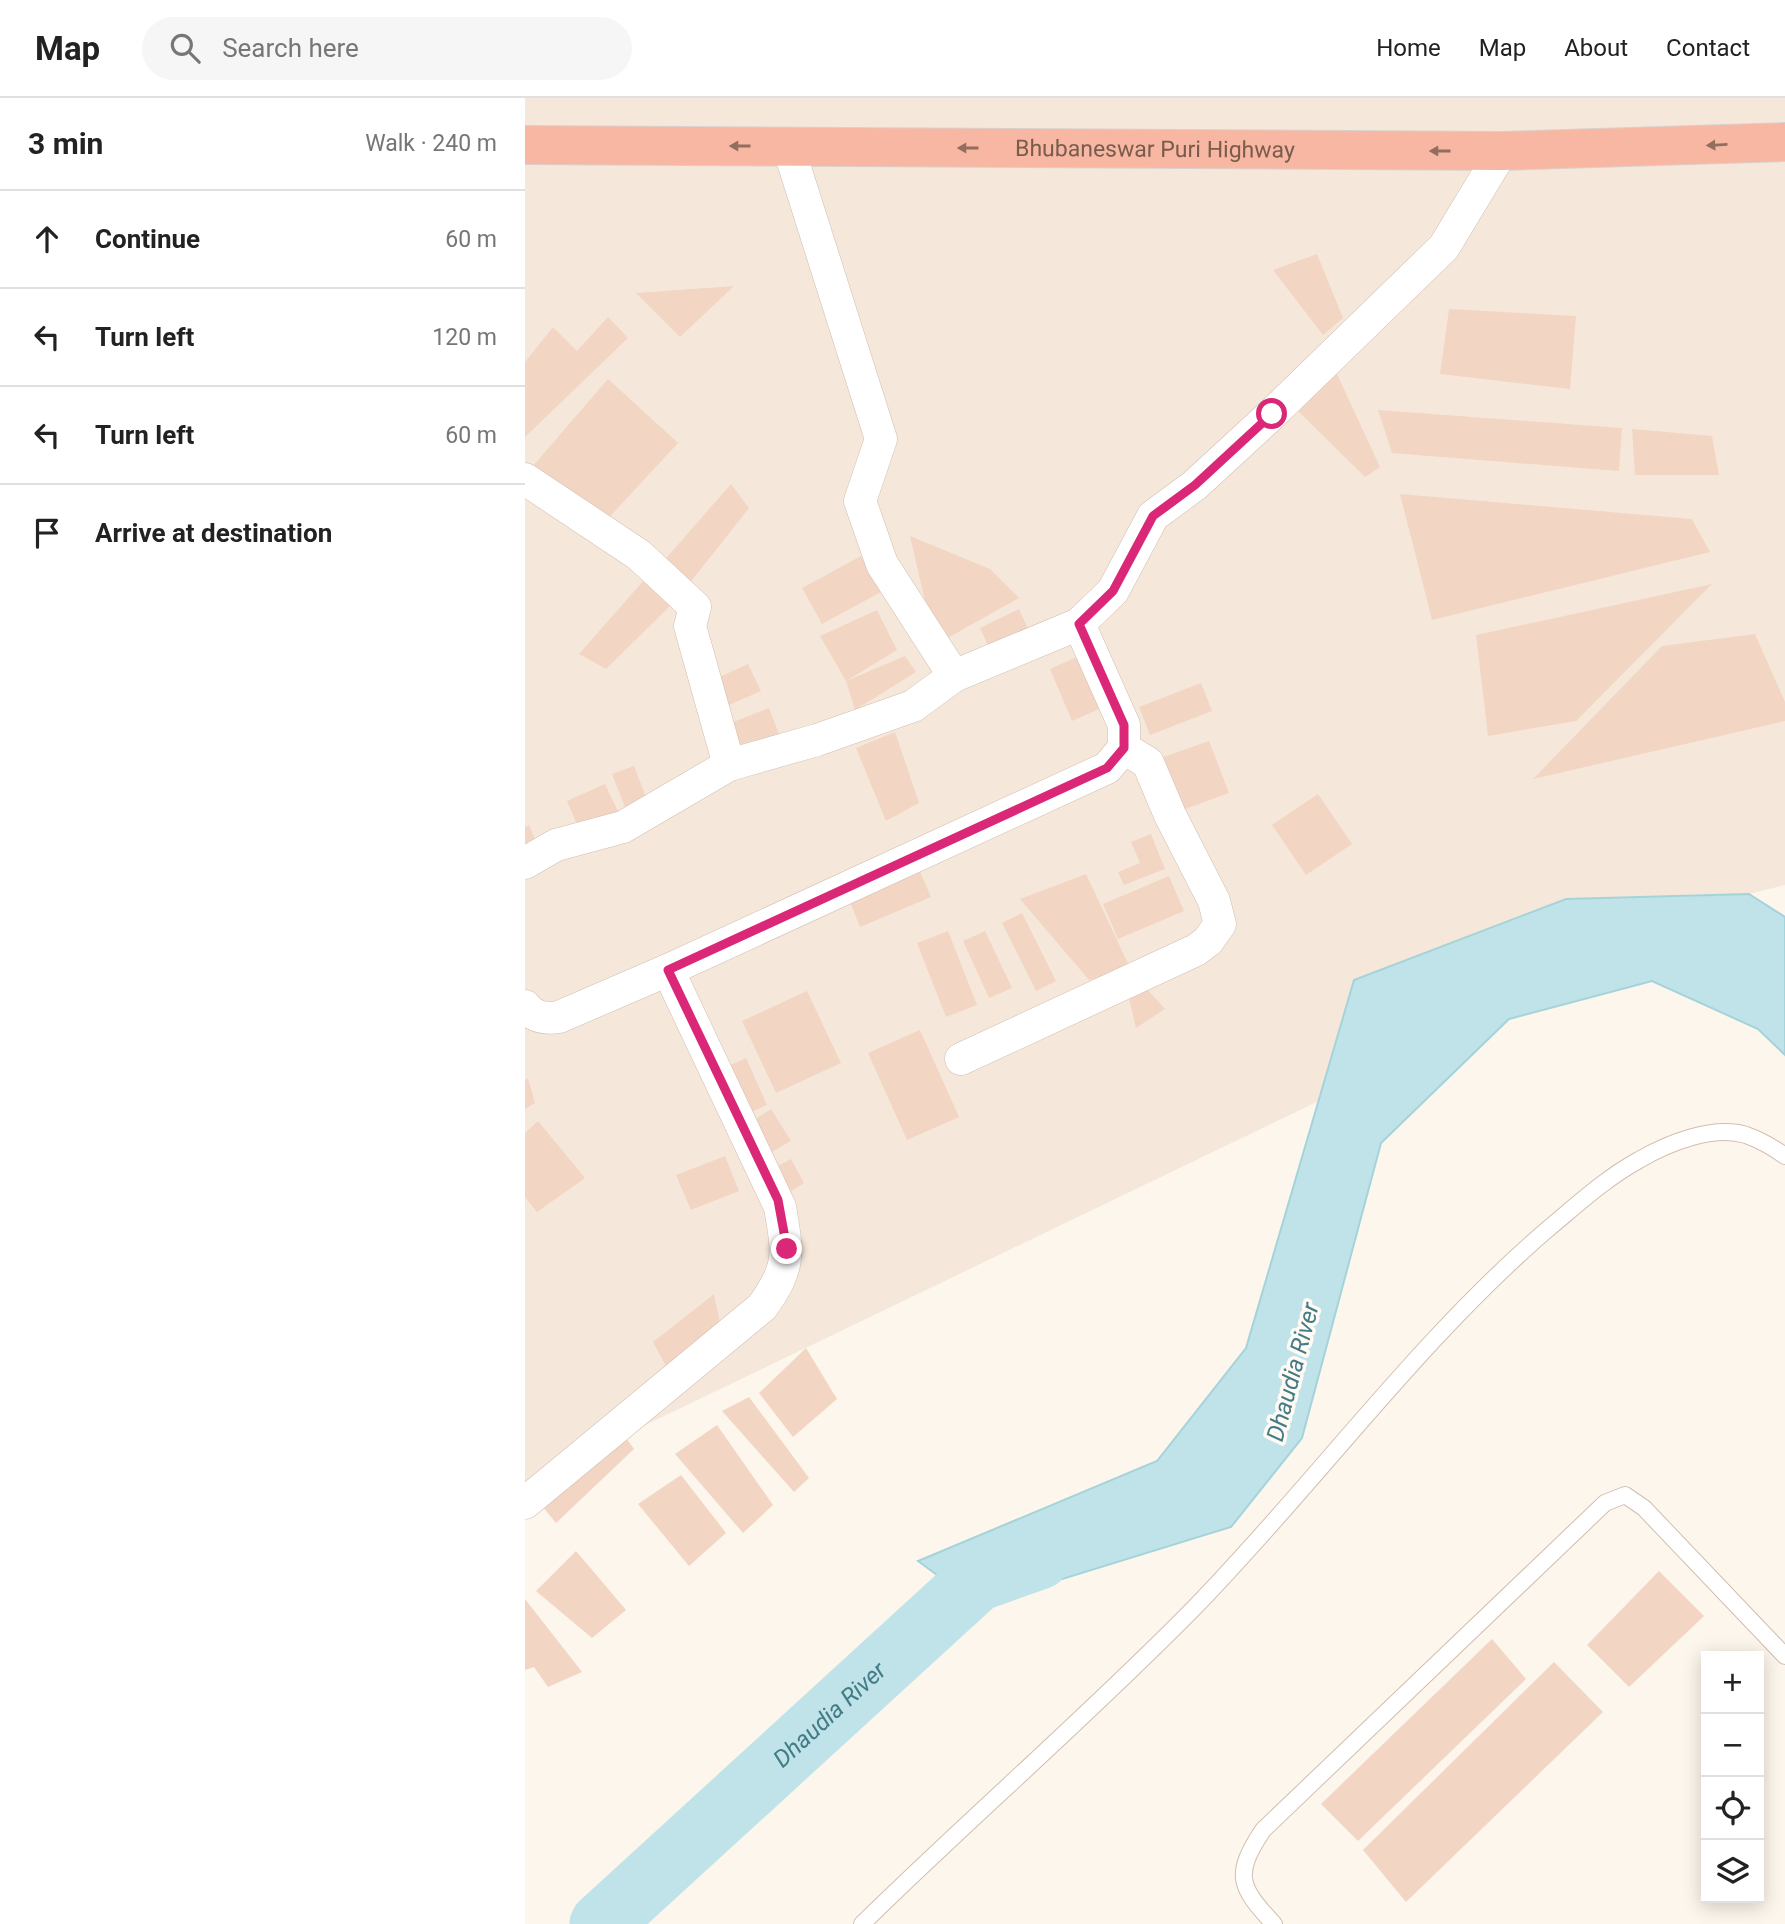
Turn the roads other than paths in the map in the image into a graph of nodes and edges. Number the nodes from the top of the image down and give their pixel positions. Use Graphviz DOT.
graph roads {
  1 [pos="1785,142"];
  2 [pos="525,145"];
  3 [pos="788,146"];
  4 [pos="1502,151"];
  5 [pos="525,479"];
  6 [pos="1079,624"];
  7 [pos="954,676"];
  8 [pos="1124,748"];
  9 [pos="729,765"];
  10 [pos="525,863"];
  11 [pos="668,970"];
  12 [pos="525,1006"];
  13 [pos="961,1059"];
  14 [pos="1785,1156"];
  15 [pos="525,1503"];
  16 [pos="1785,1656"];
  17 [pos="862,1924"];
  18 [pos="1274,1924"];
  1 -- 4 [label="highway, Bhubaneswar Puri Highway, one-way"];
  3 -- 2 [label="highway, Bhubaneswar Puri Highway, one-way"];
  4 -- 3 [label="highway, Bhubaneswar Puri Highway, one-way"];
  3 -- 7 [label="street"];
  4 -- 6 [label="street"];
  5 -- 9 [label="street"];
  6 -- 7 [label="street"];
  6 -- 8 [label="street"];
  7 -- 9 [label="street"];
  8 -- 11 [label="street"];
  8 -- 13 [label="street"];
  9 -- 10 [label="street"];
  11 -- 12 [label="street"];
  11 -- 15 [label="street"];
  14 -- 17 [label="lane"];
  16 -- 18 [label="lane"];
}
